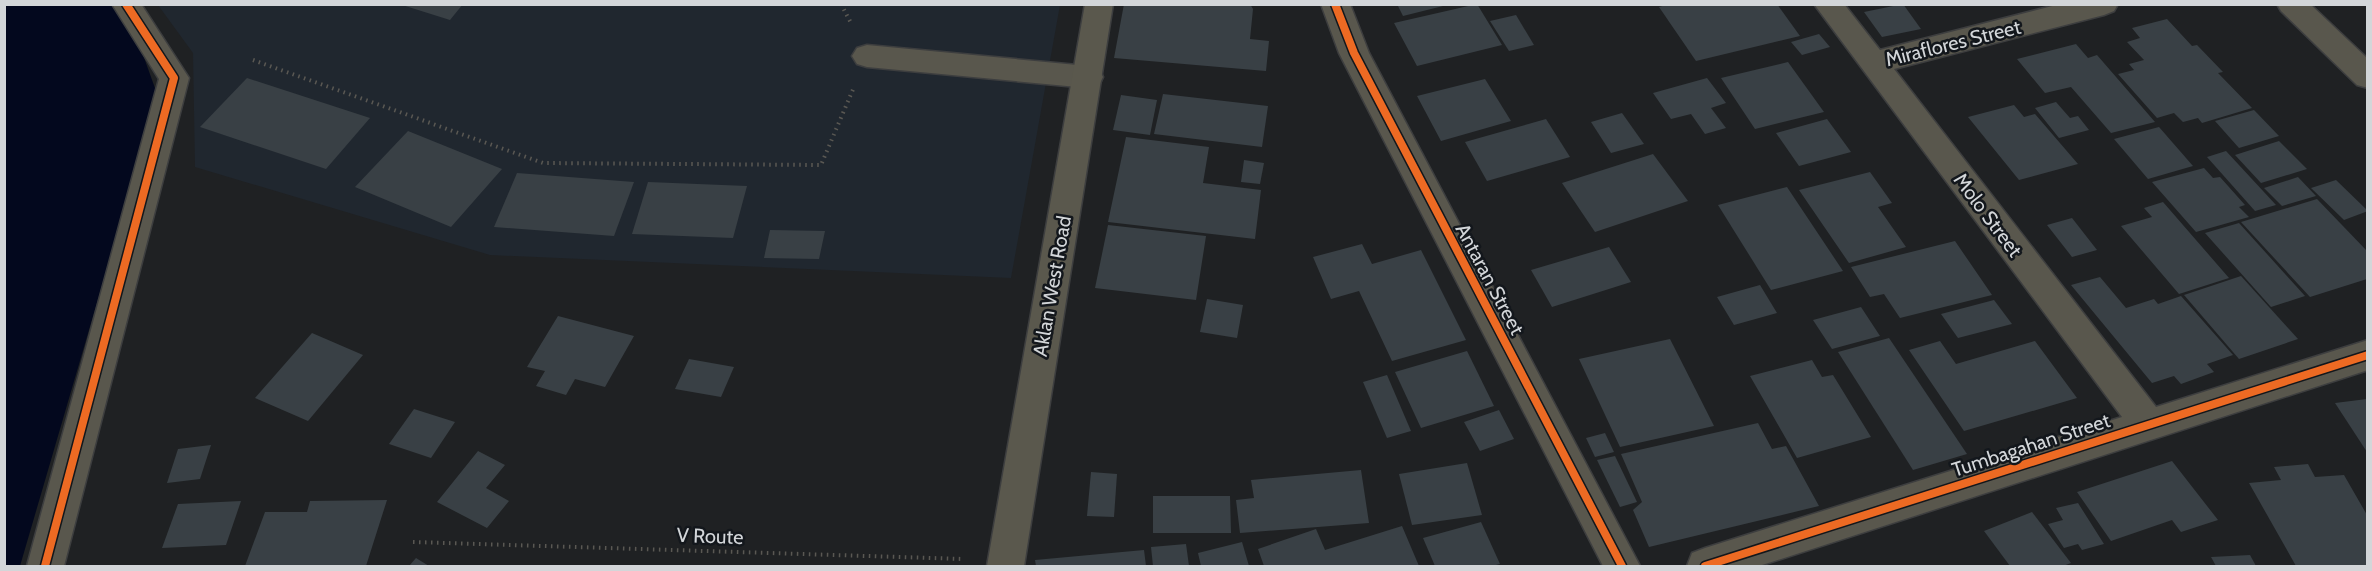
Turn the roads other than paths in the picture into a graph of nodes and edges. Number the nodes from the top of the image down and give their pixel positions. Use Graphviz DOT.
graph roads {
  1 [pos="126,4"];
  2 [pos="1098,4"];
  3 [pos="1335,4"];
  4 [pos="1828,4"];
  5 [pos="2104,4"];
  6 [pos="2291,4"];
  7 [pos="867,56"];
  8 [pos="1873,63"];
  9 [pos="1088,77"];
  10 [pos="2367,77"];
  11 [pos="2367,355"];
  12 [pos="2149,425"];
  13 [pos="1005,563"];
  14 [pos="45,567"];
  15 [pos="1622,567"];
  16 [pos="1705,567"];
  1 -- 14 [label="street"];
  2 -- 9 [label="main road, Aklan West Road"];
  3 -- 15 [label="street, Antaran Street"];
  4 -- 8 [label="street, Molo Street"];
  5 -- 8 [label="street, Miraflores Street"];
  6 -- 10 [label="street"];
  7 -- 9 [label="street"];
  8 -- 12 [label="street, Molo Street"];
  9 -- 13 [label="main road, Aklan West Road"];
  11 -- 12 [label="street, Tumbagahan Street"];
  12 -- 16 [label="street, Tumbagahan Street"];
}
